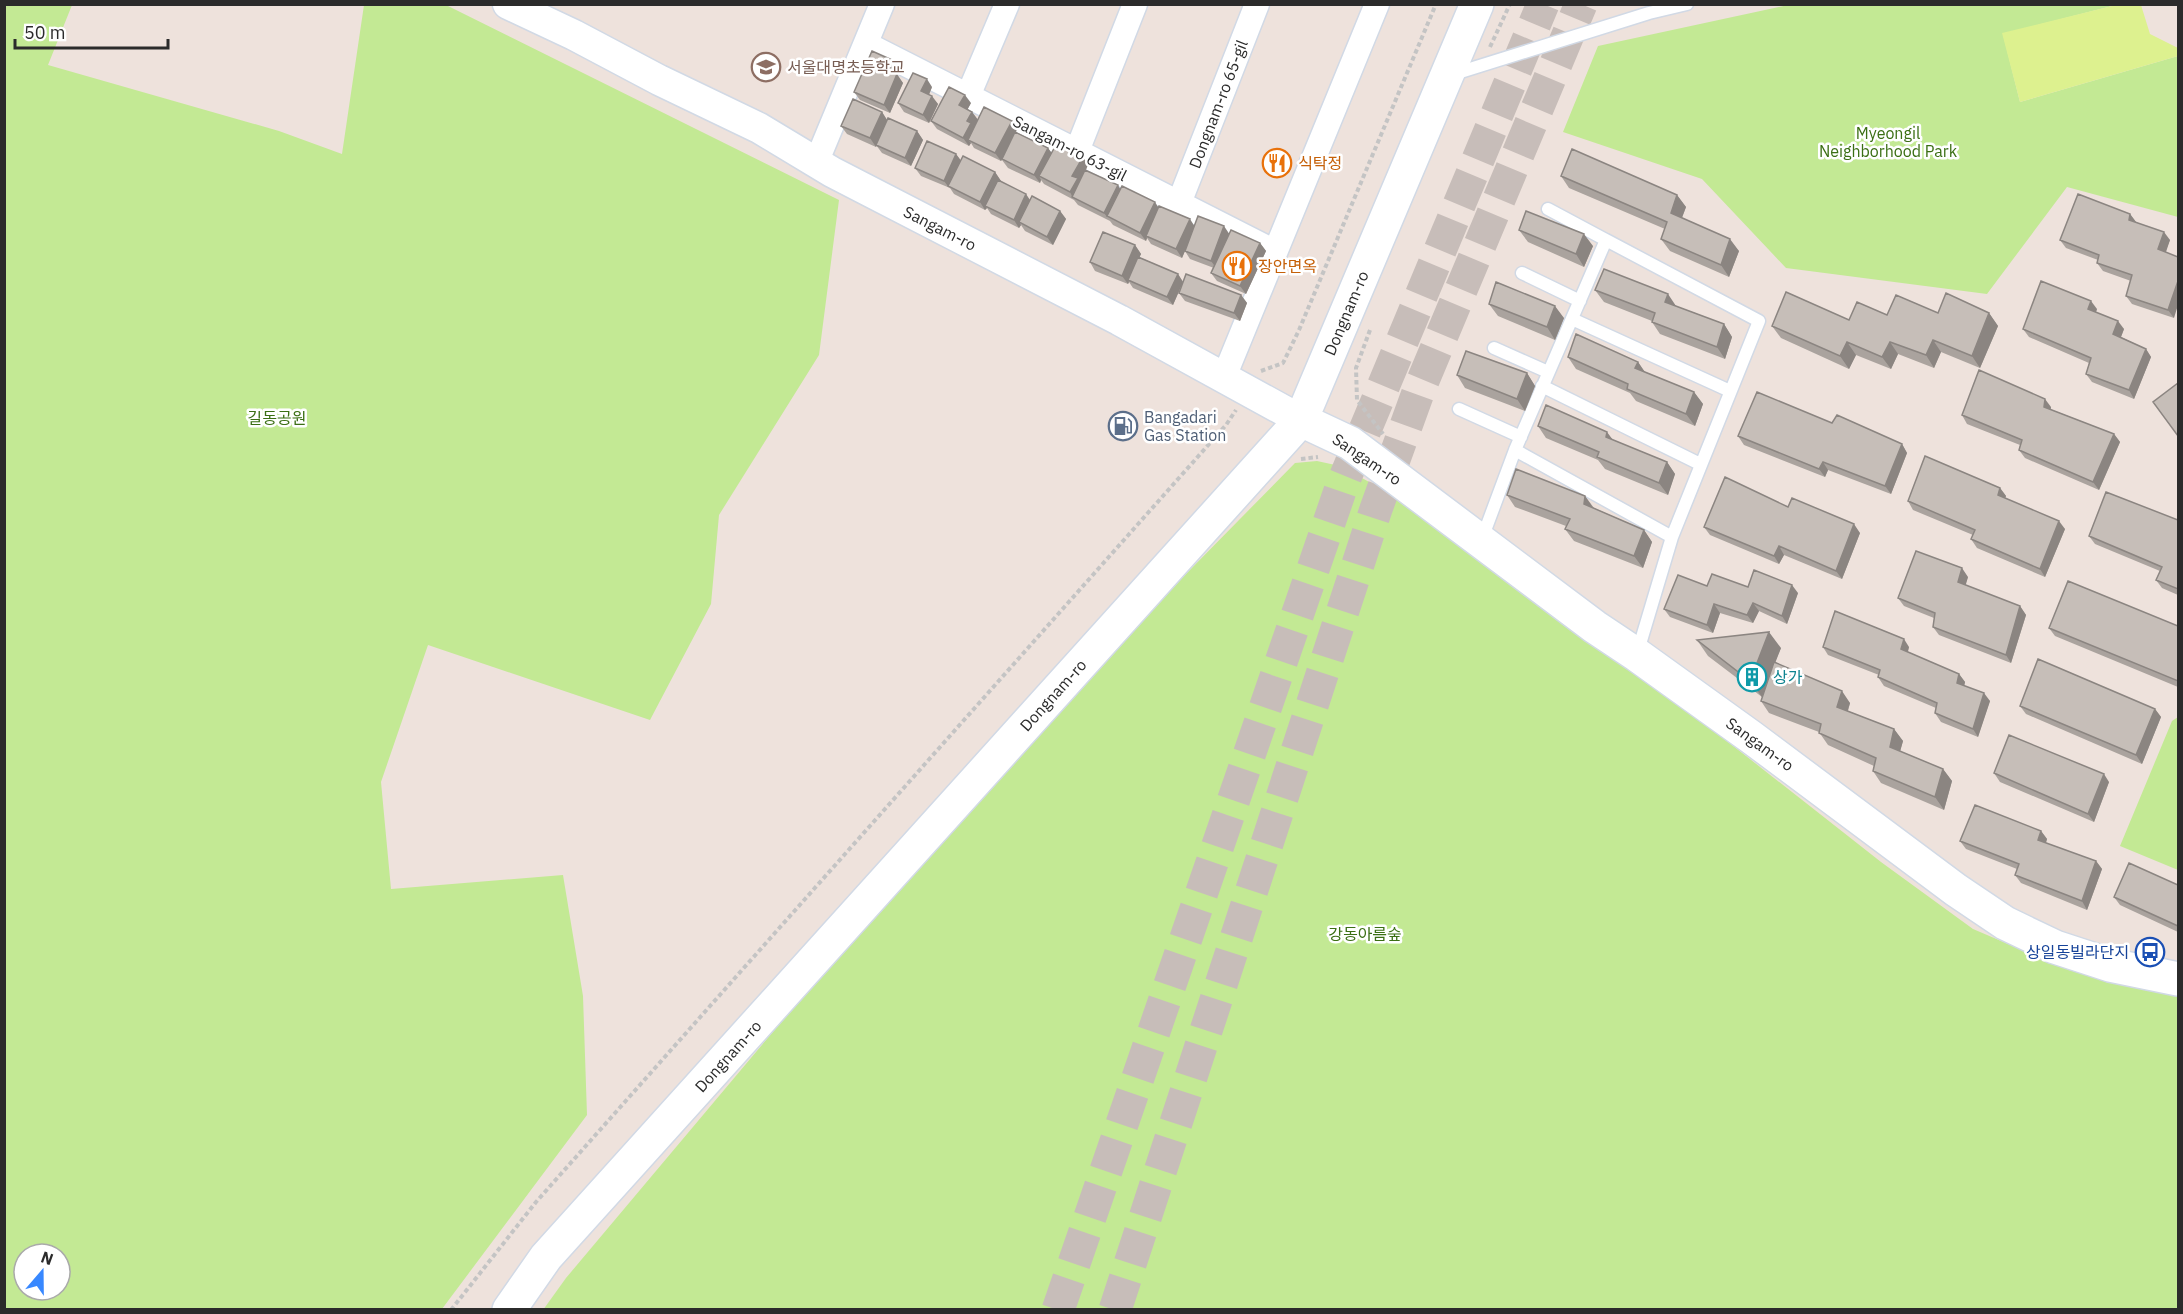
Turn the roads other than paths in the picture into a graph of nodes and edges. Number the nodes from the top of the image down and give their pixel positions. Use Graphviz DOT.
graph roads {
  1 [pos="508,4"];
  2 [pos="882,4"];
  3 [pos="1007,4"];
  4 [pos="1135,4"];
  5 [pos="1257,4"];
  6 [pos="1377,4"];
  7 [pos="1477,4"];
  8 [pos="1687,4"];
  9 [pos="866,44"];
  10 [pos="1447,76"];
  11 [pos="968,96"];
  12 [pos="1077,151"];
  13 [pos="816,163"];
  14 [pos="1179,203"];
  15 [pos="1548,209"];
  16 [pos="1606,240"];
  17 [pos="1275,252"];
  18 [pos="1522,273"];
  19 [pos="1580,300"];
  20 [pos="1572,318"];
  21 [pos="1494,348"];
  22 [pos="1548,372"];
  23 [pos="1244,380"];
  24 [pos="1542,386"];
  25 [pos="1730,392"];
  26 [pos="1459,409"];
  27 [pos="1301,420"];
  28 [pos="1521,436"];
  29 [pos="1515,450"];
  30 [pos="1700,464"];
  31 [pos="1483,536"];
  32 [pos="1672,537"];
  33 [pos="1637,655"];
  34 [pos="2178,980"];
  35 [pos="509,1310"];
  1 -- 13 [label="street, Sangam-ro"];
  2 -- 9 [label="street"];
  3 -- 11 [label="street"];
  4 -- 12 [label="street"];
  5 -- 14 [label="street, Dongnam-ro 65-gil"];
  6 -- 17 [label="street"];
  7 -- 10 [label="main road, Dongnam-ro"];
  8 -- 10 [label="lane"];
  9 -- 11 [label="street, Sangam-ro 63-gil"];
  9 -- 13 [label="street"];
  10 -- 27 [label="main road, Dongnam-ro"];
  11 -- 12 [label="street, Sangam-ro 63-gil"];
  12 -- 14 [label="street, Sangam-ro 63-gil"];
  13 -- 23 [label="street, Sangam-ro"];
  14 -- 17 [label="street, Sangam-ro 63-gil"];
  15 -- 16 [label="lane"];
  16 -- 19 [label="lane"];
  16 -- 25 [label="lane"];
  17 -- 23 [label="street"];
  18 -- 19 [label="lane"];
  19 -- 20 [label="lane"];
  20 -- 22 [label="lane"];
  20 -- 25 [label="lane"];
  21 -- 22 [label="lane"];
  22 -- 24 [label="lane"];
  23 -- 27 [label="street, Sangam-ro"];
  24 -- 28 [label="lane"];
  24 -- 30 [label="lane"];
  25 -- 30 [label="lane"];
  26 -- 28 [label="lane"];
  27 -- 33 [label="main road, Sangam-ro"];
  27 -- 35 [label="main road, Dongnam-ro"];
  28 -- 29 [label="lane"];
  29 -- 31 [label="lane"];
  29 -- 32 [label="lane"];
  30 -- 32 [label="lane"];
  32 -- 33 [label="lane"];
  33 -- 34 [label="main road, Sangam-ro"];
}
